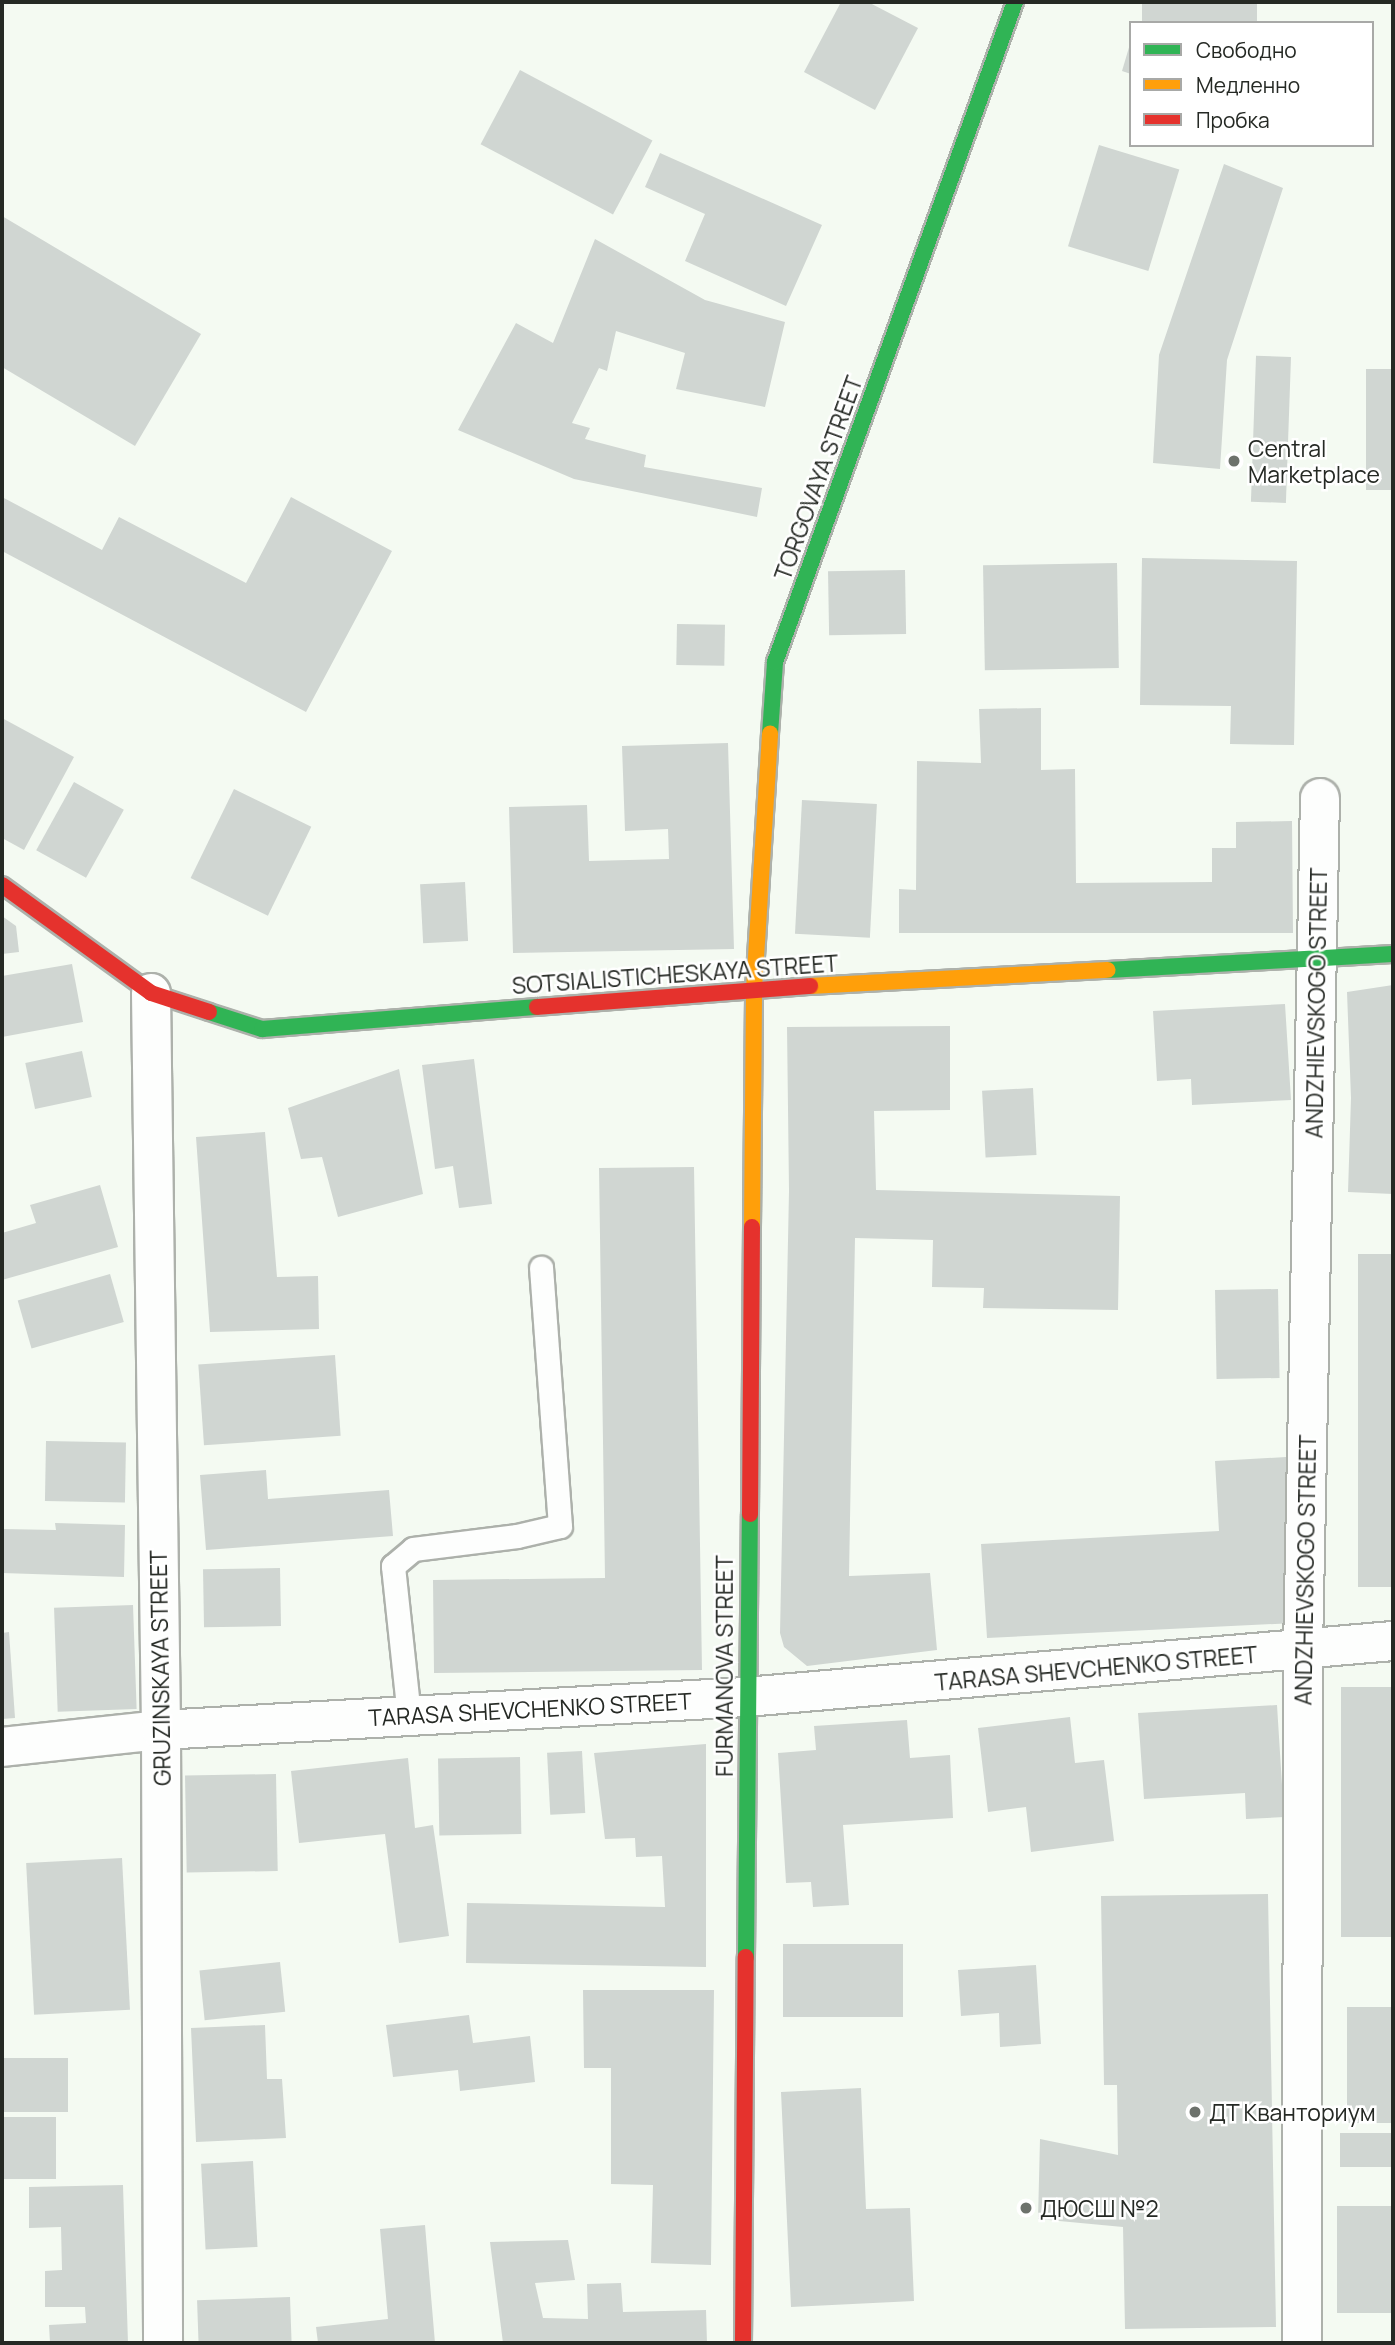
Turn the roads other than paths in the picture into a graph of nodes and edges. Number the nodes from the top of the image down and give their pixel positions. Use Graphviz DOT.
graph roads {
  1 [pos="1015,2"];
  2 [pos="1321,798"];
  3 [pos="2,885"];
  4 [pos="1393,954"];
  5 [pos="1317,958"];
  6 [pos="754,989"];
  7 [pos="151,993"];
  8 [pos="541,1268"];
  9 [pos="1393,1641"];
  10 [pos="1303,1650"];
  11 [pos="746,1697"];
  12 [pos="409,1716"];
  13 [pos="161,1730"];
  14 [pos="2,1747"];
  15 [pos="163,2343"];
  16 [pos="743,2343"];
  17 [pos="1302,2343"];
  1 -- 6 [label="street, TORGOVAYA STREET"];
  2 -- 5 [label="street, ANDZHIEVSKOGO STREET"];
  3 -- 7 [label="street, SOTSIALISTICHESKAYA STREET"];
  4 -- 5 [label="street, SOTSIALISTICHESKAYA STREET"];
  5 -- 6 [label="street, SOTSIALISTICHESKAYA STREET"];
  5 -- 10 [label="street, ANDZHIEVSKOGO STREET"];
  6 -- 7 [label="street, SOTSIALISTICHESKAYA STREET"];
  6 -- 11 [label="street, FURMANOVA STREET"];
  7 -- 13 [label="street, GRUZINSKAYA STREET"];
  8 -- 12 [label="lane"];
  9 -- 10 [label="street, TARASA SHEVCHENKO STREET"];
  10 -- 11 [label="street, TARASA SHEVCHENKO STREET"];
  10 -- 17 [label="street, ANDZHIEVSKOGO STREET"];
  11 -- 12 [label="street, TARASA SHEVCHENKO STREET"];
  11 -- 16 [label="street, FURMANOVA STREET"];
  12 -- 13 [label="street, TARASA SHEVCHENKO STREET"];
  13 -- 14 [label="street, TARASA SHEVCHENKO STREET"];
  13 -- 15 [label="street, GRUZINSKAYA STREET"];
}
